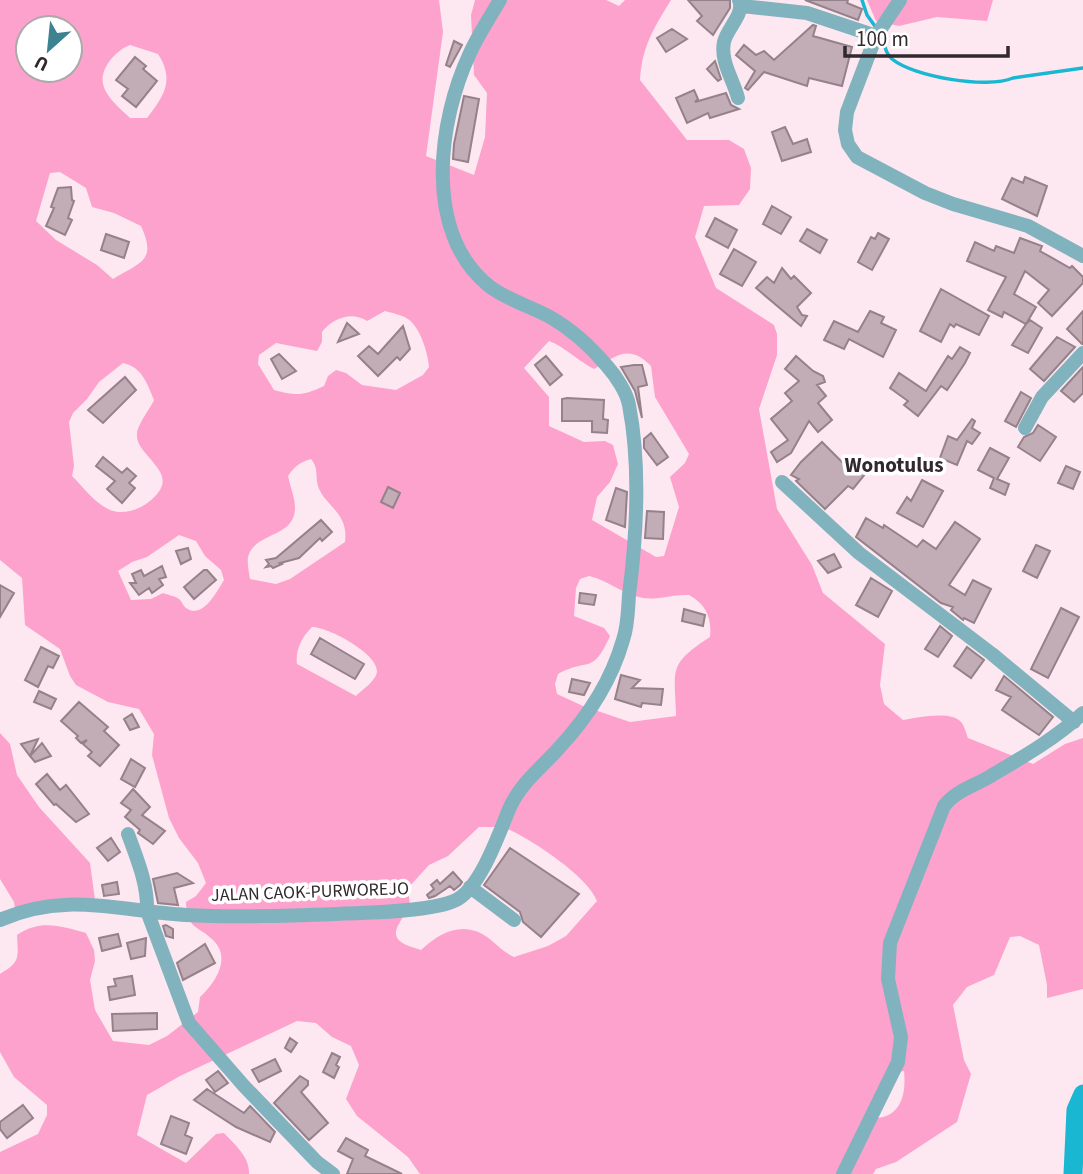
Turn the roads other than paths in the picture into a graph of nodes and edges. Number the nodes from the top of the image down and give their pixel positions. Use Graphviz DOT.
graph roads {
  1 [pos="499,0"];
  2 [pos="900,0"];
  3 [pos="740,3"];
  4 [pos="879,32"];
  5 [pos="738,97"];
  6 [pos="1083,256"];
  7 [pos="1083,354"];
  8 [pos="1025,428"];
  9 [pos="782,482"];
  10 [pos="1073,718"];
  11 [pos="128,834"];
  12 [pos="470,887"];
  13 [pos="148,911"];
  14 [pos="0,920"];
  15 [pos="514,920"];
  16 [pos="333,1174"];
  17 [pos="843,1174"];
  1 -- 12 [label="street, JALAN CAOK-PURWOREJO"];
  2 -- 4 [label="street"];
  3 -- 4 [label="street"];
  3 -- 5 [label="street"];
  4 -- 6 [label="street"];
  7 -- 8 [label="street"];
  9 -- 10 [label="street"];
  10 -- 17 [label="street"];
  11 -- 13 [label="street"];
  12 -- 13 [label="street, JALAN CAOK-PURWOREJO"];
  12 -- 15 [label="street"];
  13 -- 14 [label="street, JALAN CAOK-PURWOREJO"];
  13 -- 16 [label="street"];
}
